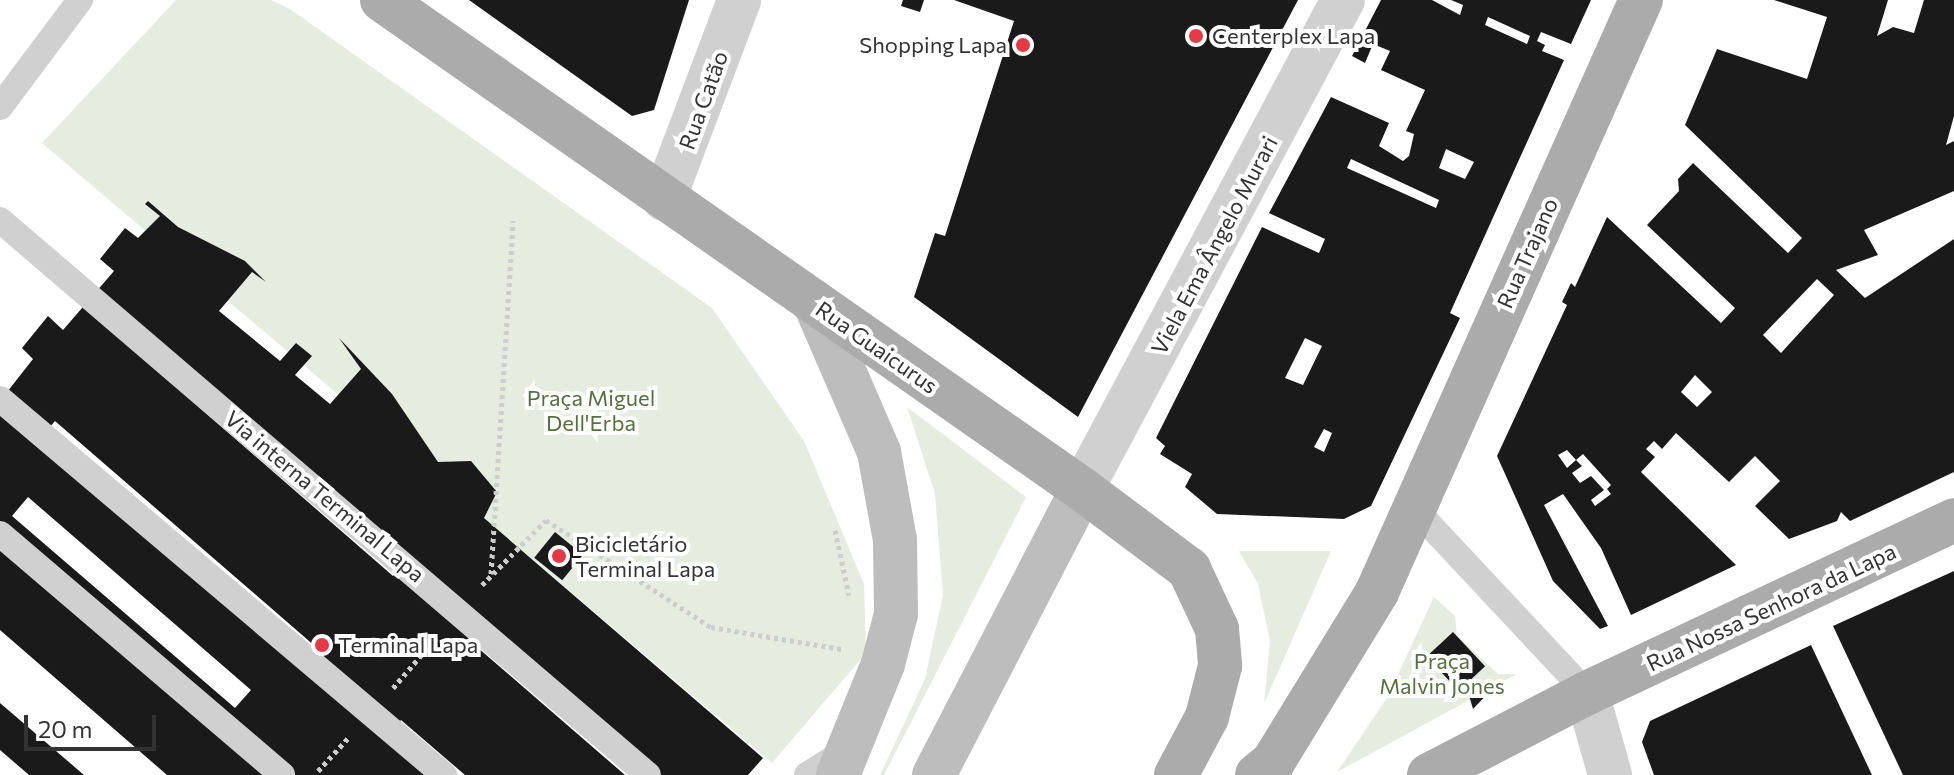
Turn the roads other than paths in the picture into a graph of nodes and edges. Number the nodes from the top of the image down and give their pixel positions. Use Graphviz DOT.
graph roads {
  1 [pos="80,0"];
  2 [pos="382,0"];
  3 [pos="739,0"];
  4 [pos="1343,0"];
  5 [pos="1641,0"];
  6 [pos="0,107"];
  7 [pos="664,199"];
  8 [pos="0,220"];
  9 [pos="815,304"];
  10 [pos="0,399"];
  11 [pos="1082,489"];
  12 [pos="1413,507"];
  13 [pos="1954,520"];
  14 [pos="0,534"];
  15 [pos="1587,693"];
  16 [pos="845,761"];
  17 [pos="1265,768"];
  18 [pos="282,775"];
  19 [pos="444,775"];
  20 [pos="648,775"];
  21 [pos="807,775"];
  22 [pos="934,775"];
  23 [pos="1176,775"];
  24 [pos="1429,775"];
  25 [pos="1610,775"];
  1 -- 6 [label="lane"];
  2 -- 7 [label="main road, Rua Guaicurus"];
  3 -- 7 [label="street, Rua Catão"];
  4 -- 11 [label="street, Viela Ema Ângelo Murari"];
  5 -- 12 [label="main road, Rua Trajano"];
  7 -- 9 [label="main road, Rua Guaicurus"];
  8 -- 20 [label="lane, Via interna Terminal Lapa"];
  9 -- 11 [label="main road, Rua Guaicurus"];
  9 -- 16 [label="street"];
  10 -- 19 [label="lane"];
  11 -- 22 [label="street"];
  11 -- 23 [label="main road, Rua Guaicurus"];
  12 -- 15 [label="lane"];
  12 -- 17 [label="main road"];
  13 -- 15 [label="main road, Rua Nossa Senhora da Lapa"];
  14 -- 18 [label="lane"];
  15 -- 24 [label="main road"];
  15 -- 25 [label="street"];
  16 -- 21 [label="lane"];
}
